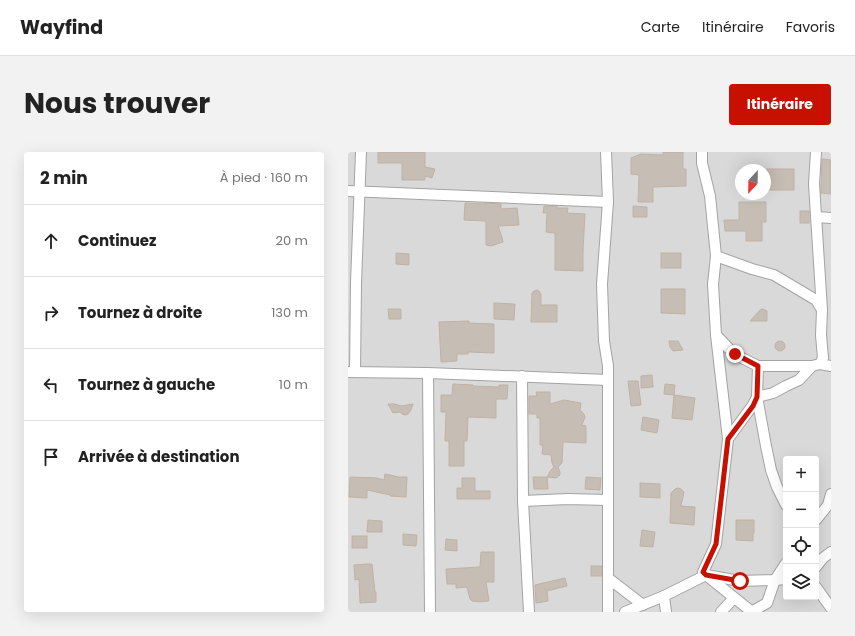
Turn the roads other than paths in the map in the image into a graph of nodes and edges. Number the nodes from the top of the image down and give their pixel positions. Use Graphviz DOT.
graph roads {
  1 [pos="361,152"];
  2 [pos="606,152"];
  3 [pos="702,152"];
  4 [pos="816,152"];
  5 [pos="348,190"];
  6 [pos="359,191"];
  7 [pos="608,202"];
  8 [pos="816,217"];
  9 [pos="831,218"];
  10 [pos="716,256"];
  11 [pos="352,282"];
  12 [pos="822,310"];
  13 [pos="716,335"];
  14 [pos="816,365"];
  15 [pos="758,366"];
  16 [pos="831,366"];
  17 [pos="352,372"];
  18 [pos="428,373"];
  19 [pos="522,376"];
  20 [pos="608,380"];
  21 [pos="757,397"];
  22 [pos="728,439"];
  23 [pos="831,494"];
  24 [pos="783,499"];
  25 [pos="523,500"];
  26 [pos="608,500"];
  27 [pos="819,516"];
  28 [pos="831,552"];
  29 [pos="785,564"];
  30 [pos="818,564"];
  31 [pos="706,575"];
  32 [pos="608,578"];
  33 [pos="783,579"];
  34 [pos="775,580"];
  35 [pos="819,591"];
  36 [pos="664,596"];
  37 [pos="734,598"];
  38 [pos="642,605"];
  39 [pos="831,608"];
  40 [pos="430,612"];
  41 [pos="529,612"];
  42 [pos="608,612"];
  43 [pos="625,612"];
  44 [pos="666,612"];
  45 [pos="721,612"];
  46 [pos="752,612"];
  1 -- 6 [label="street"];
  2 -- 7 [label="street"];
  3 -- 10 [label="street"];
  4 -- 8 [label="street"];
  5 -- 6 [label="street"];
  6 -- 7 [label="street"];
  6 -- 11 [label="street"];
  7 -- 20 [label="street"];
  8 -- 9 [label="street"];
  8 -- 12 [label="street"];
  10 -- 12 [label="street"];
  10 -- 13 [label="street"];
  11 -- 17 [label="street"];
  12 -- 14 [label="street"];
  13 -- 15 [label="street"];
  13 -- 22 [label="street"];
  14 -- 15 [label="street"];
  14 -- 16 [label="street"];
  14 -- 21 [label="street"];
  15 -- 21 [label="street"];
  17 -- 18 [label="street"];
  18 -- 19 [label="street"];
  18 -- 40 [label="street"];
  19 -- 20 [label="street"];
  19 -- 25 [label="street"];
  20 -- 26 [label="street"];
  21 -- 22 [label="street"];
  21 -- 24 [label="street"];
  22 -- 31 [label="street"];
  23 -- 27 [label="street"];
  25 -- 26 [label="street"];
  25 -- 41 [label="street"];
  26 -- 32 [label="street"];
  28 -- 30 [label="street"];
  29 -- 34 [label="street"];
  31 -- 34 [label="street"];
  31 -- 36 [label="street"];
  31 -- 37 [label="street"];
  32 -- 38 [label="street"];
  32 -- 42 [label="street"];
  33 -- 34 [label="street"];
  34 -- 46 [label="street"];
  35 -- 39 [label="street"];
  36 -- 38 [label="street"];
  36 -- 44 [label="street"];
  37 -- 45 [label="street"];
  37 -- 46 [label="street"];
  38 -- 43 [label="street"];
}
